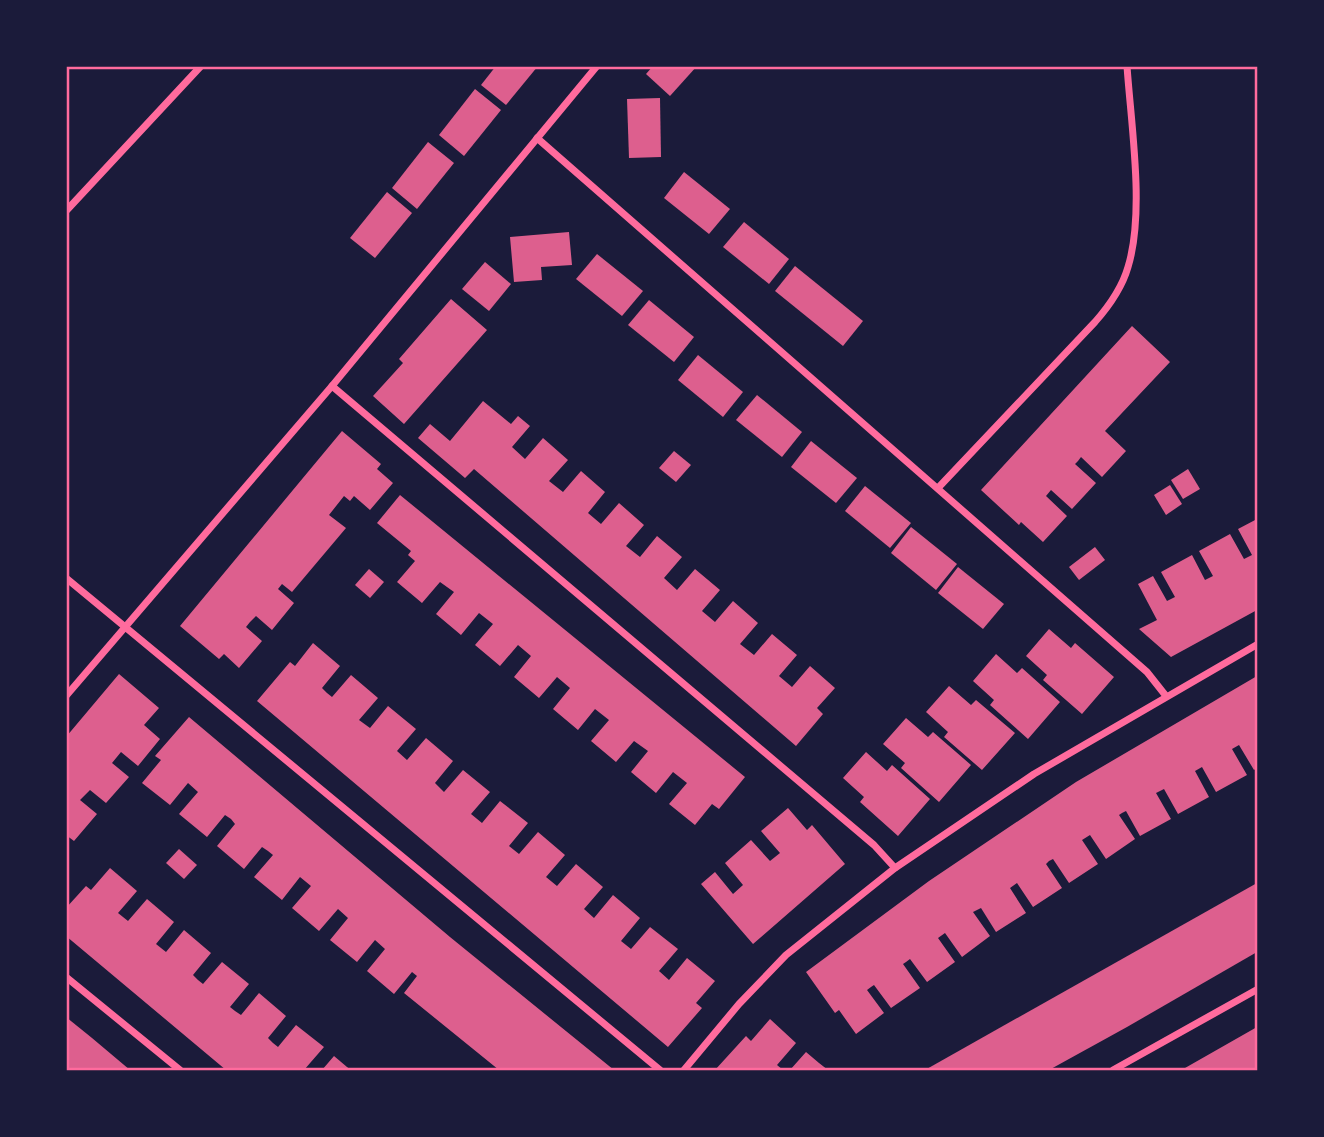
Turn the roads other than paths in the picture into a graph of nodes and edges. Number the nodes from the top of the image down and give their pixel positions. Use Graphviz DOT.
graph roads {
  1 [pos="201,66"];
  2 [pos="597,66"];
  3 [pos="1127,66"];
  4 [pos="537,138"];
  5 [pos="66,211"];
  6 [pos="332,386"];
  7 [pos="938,488"];
  8 [pos="66,578"];
  9 [pos="125,628"];
  10 [pos="1258,643"];
  11 [pos="66,696"];
  12 [pos="1166,696"];
  13 [pos="895,868"];
  14 [pos="66,977"];
  15 [pos="1258,989"];
  16 [pos="180,1070"];
  17 [pos="660,1070"];
  18 [pos="684,1070"];
  19 [pos="1114,1070"];
  1 -- 5 [label="street"];
  2 -- 4 [label="street"];
  3 -- 7 [label="street"];
  4 -- 6 [label="street"];
  4 -- 7 [label="street"];
  6 -- 9 [label="street"];
  6 -- 13 [label="street"];
  7 -- 12 [label="street"];
  8 -- 9 [label="street"];
  9 -- 11 [label="street"];
  9 -- 17 [label="street"];
  10 -- 12 [label="street"];
  12 -- 13 [label="street"];
  13 -- 18 [label="street"];
  14 -- 16 [label="street"];
  15 -- 19 [label="street"];
}
